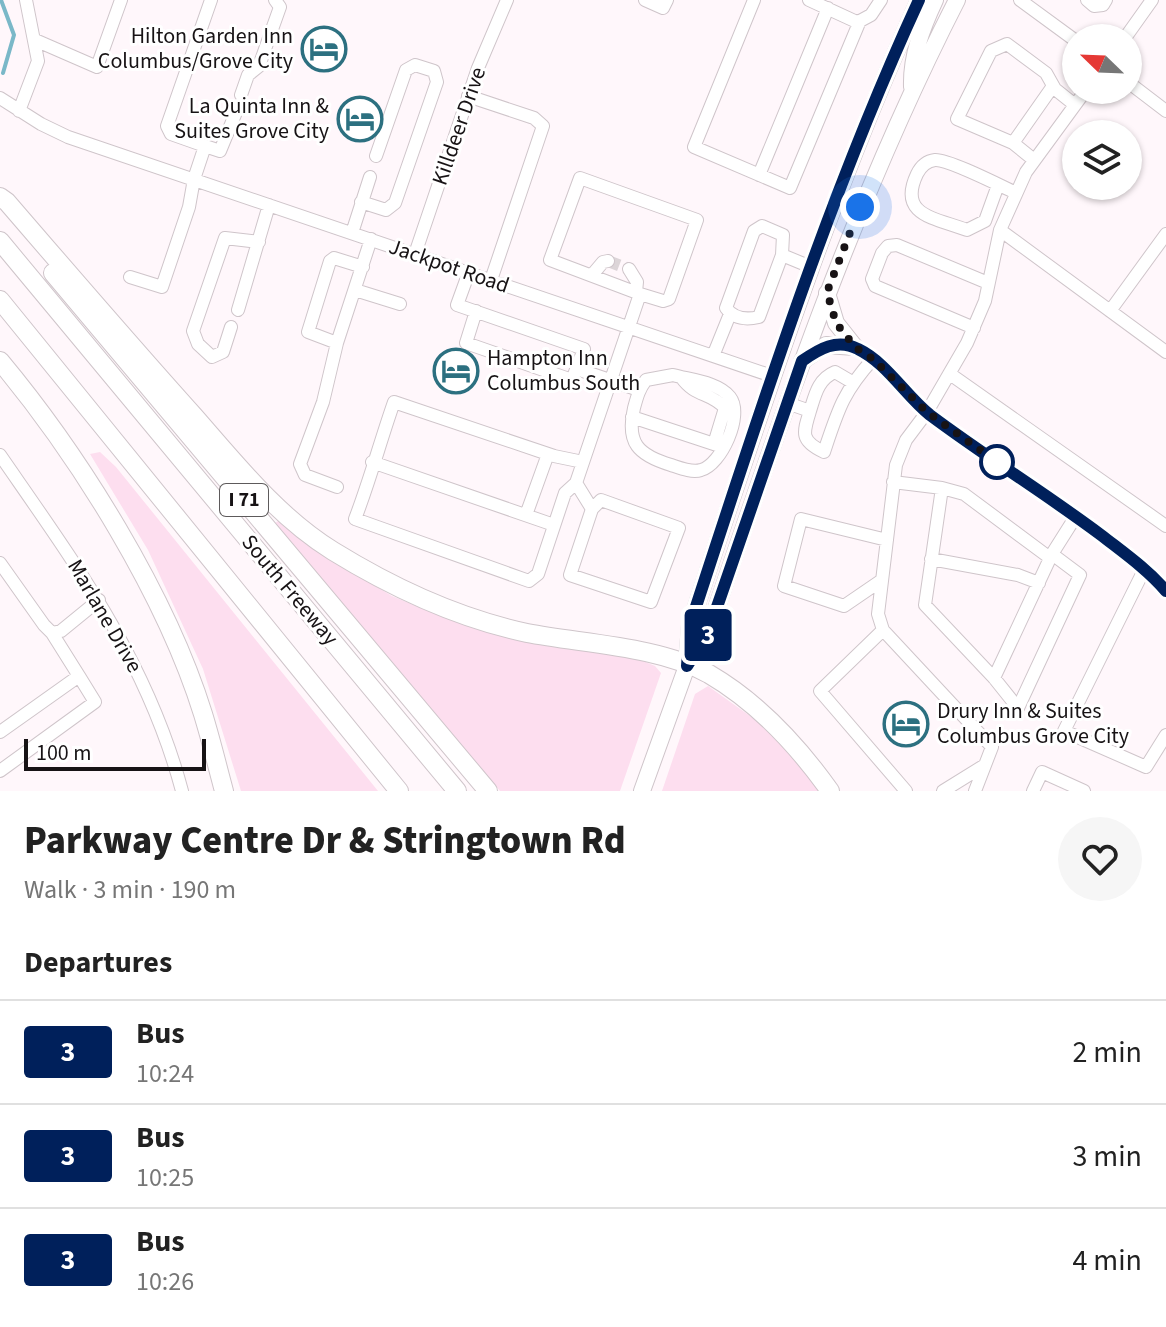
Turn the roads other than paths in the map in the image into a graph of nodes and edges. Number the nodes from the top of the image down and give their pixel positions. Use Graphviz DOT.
graph roads {
  1 [pos="26,0"];
  2 [pos="121,0"];
  3 [pos="211,0"];
  4 [pos="275,0"];
  5 [pos="507,0"];
  6 [pos="645,0"];
  7 [pos="667,0"];
  8 [pos="754,0"];
  9 [pos="809,0"];
  10 [pos="881,0"];
  11 [pos="919,0"];
  12 [pos="935,0"];
  13 [pos="957,0"];
  14 [pos="1020,0"];
  15 [pos="1087,0"];
  16 [pos="1106,0"];
  17 [pos="1152,0"];
  18 [pos="828,8"];
  19 [pos="858,22"];
  20 [pos="1135,24"];
  21 [pos="1062,31"];
  22 [pos="35,40"];
  23 [pos="1053,86"];
  24 [pos="912,93"];
  25 [pos="1142,93"];
  26 [pos="468,96"];
  27 [pos="0,98"];
  28 [pos="1075,105"];
  29 [pos="19,111"];
  30 [pos="1166,111"];
  31 [pos="1013,143"];
  32 [pos="205,146"];
  33 [pos="376,156"];
  34 [pos="1034,160"];
  35 [pos="759,175"];
  36 [pos="370,177"];
  37 [pos="194,179"];
  38 [pos="998,185"];
  39 [pos="1016,193"];
  40 [pos="0,197"];
  41 [pos="361,202"];
  42 [pos="269,205"];
  43 [pos="0,209"];
  44 [pos="1000,230"];
  45 [pos="352,233"];
  46 [pos="1166,234"];
  47 [pos="371,239"];
  48 [pos="0,241"];
  49 [pos="259,242"];
  50 [pos="415,254"];
  51 [pos="782,255"];
  52 [pos="608,261"];
  53 [pos="363,267"];
  54 [pos="811,267"];
  55 [pos="629,269"];
  56 [pos="469,272"];
  57 [pos="592,275"];
  58 [pos="130,277"];
  59 [pos="491,280"];
  60 [pos="988,283"];
  61 [pos="355,290"];
  62 [pos="827,292"];
  63 [pos="638,293"];
  64 [pos="0,300"];
  65 [pos="400,304"];
  66 [pos="238,310"];
  67 [pos="476,311"];
  68 [pos="1110,311"];
  69 [pos="730,314"];
  70 [pos="628,326"];
  71 [pos="231,327"];
  72 [pos="974,328"];
  73 [pos="337,343"];
  74 [pos="855,347"];
  75 [pos="0,348"];
  76 [pos="1166,352"];
  77 [pos="713,356"];
  78 [pos="873,359"];
  79 [pos="0,361"];
  80 [pos="802,361"];
  81 [pos="577,369"];
  82 [pos="950,374"];
  83 [pos="772,376"];
  84 [pos="610,380"];
  85 [pos="17,381"];
  86 [pos="852,382"];
  87 [pos="639,390"];
  88 [pos="787,403"];
  89 [pos="810,411"];
  90 [pos="927,412"];
  91 [pos="632,417"];
  92 [pos="719,446"];
  93 [pos="548,454"];
  94 [pos="0,455"];
  95 [pos="372,462"];
  96 [pos="583,462"];
  97 [pos="893,482"];
  98 [pos="576,483"];
  99 [pos="337,487"];
  100 [pos="942,488"];
  101 [pos="592,509"];
  102 [pos="526,515"];
  103 [pos="1076,516"];
  104 [pos="554,525"];
  105 [pos="1166,526"];
  106 [pos="887,540"];
  107 [pos="739,542"];
  108 [pos="1051,556"];
  109 [pos="931,559"];
  110 [pos="0,563"];
  111 [pos="1145,568"];
  112 [pos="882,580"];
  113 [pos="1039,583"];
  114 [pos="1166,591"];
  115 [pos="99,600"];
  116 [pos="883,630"];
  117 [pos="52,633"];
  118 [pos="687,666"];
  119 [pos="79,676"];
  120 [pos="994,678"];
  121 [pos="0,732"];
  122 [pos="1166,735"];
  123 [pos="985,765"];
  124 [pos="0,771"];
  125 [pos="182,789"];
  126 [pos="168,791"];
  127 [pos="224,791"];
  128 [pos="399,791"];
  129 [pos="457,791"];
  130 [pos="488,791"];
  131 [pos="642,791"];
  132 [pos="830,791"];
  133 [pos="906,791"];
  134 [pos="943,791"];
  135 [pos="975,791"];
  136 [pos="1033,791"];
  137 [pos="1084,791"];
  1 -- 22 [label="street"];
  2 -- 22 [label="street"];
  3 -- 32 [label="street"];
  4 -- 32 [label="street"];
  5 -- 26 [label="street, Killdeer Drive"];
  6 -- 7 [label="street"];
  8 -- 35 [label="street"];
  9 -- 18 [label="street"];
  10 -- 19 [label="street"];
  11 -- 54 [label="main road"];
  12 -- 24 [label="main road"];
  13 -- 24 [label="main road"];
  14 -- 21 [label="street"];
  15 -- 16 [label="street"];
  17 -- 20 [label="street"];
  18 -- 19 [label="street"];
  18 -- 35 [label="street"];
  19 -- 35 [label="street"];
  22 -- 29 [label="street"];
  23 -- 28 [label="street"];
  23 -- 31 [label="street"];
  23 -- 31 [label="street"];
  24 -- 62 [label="main road"];
  25 -- 30 [label="street"];
  26 -- 50 [label="street, Killdeer Drive"];
  26 -- 59 [label="street"];
  27 -- 29 [label="street, Jackpot Road"];
  28 -- 34 [label="street"];
  29 -- 37 [label="street, Jackpot Road"];
  31 -- 34 [label="street"];
  32 -- 37 [label="street"];
  33 -- 41 [label="street"];
  34 -- 39 [label="street"];
  36 -- 41 [label="street"];
  37 -- 42 [label="street, Jackpot Road"];
  37 -- 58 [label="street"];
  38 -- 38 [label="street"];
  38 -- 39 [label="street"];
  39 -- 44 [label="street"];
  40 -- 118 [label="highway"];
  41 -- 45 [label="street"];
  42 -- 45 [label="street, Jackpot Road"];
  42 -- 49 [label="street"];
  43 -- 130 [label="highway, I 71"];
  44 -- 60 [label="street"];
  44 -- 68 [label="street"];
  45 -- 47 [label="street, Jackpot Road"];
  46 -- 68 [label="street"];
  47 -- 50 [label="street, Jackpot Road"];
  47 -- 53 [label="street"];
  48 -- 129 [label="highway, South Freeway / I 71"];
  49 -- 66 [label="street"];
  49 -- 71 [label="street"];
  50 -- 56 [label="street, Jackpot Road"];
  51 -- 54 [label="street"];
  51 -- 69 [label="street"];
  51 -- 69 [label="street"];
  52 -- 57 [label="street"];
  53 -- 61 [label="street"];
  53 -- 73 [label="street"];
  54 -- 83 [label="main road"];
  55 -- 63 [label="street"];
  56 -- 59 [label="street, Jackpot Road"];
  56 -- 67 [label="street"];
  57 -- 63 [label="street"];
  57 -- 63 [label="street"];
  59 -- 70 [label="street, Jackpot Road"];
  60 -- 72 [label="street"];
  60 -- 72 [label="street"];
  61 -- 65 [label="street"];
  61 -- 73 [label="street"];
  62 -- 74 [label="main road"];
  62 -- 80 [label="main road"];
  63 -- 70 [label="street"];
  64 -- 128 [label="highway, South Freeway"];
  67 -- 81 [label="street"];
  67 -- 81 [label="street"];
  68 -- 76 [label="street"];
  69 -- 77 [label="street"];
  70 -- 77 [label="street, Jackpot Road"];
  70 -- 84 [label="street"];
  72 -- 82 [label="street"];
  73 -- 99 [label="street"];
  74 -- 78 [label="street"];
  74 -- 80 [label="main road"];
  75 -- 85 [label="highway"];
  77 -- 83 [label="street, Jackpot Road"];
  78 -- 86 [label="street"];
  78 -- 90 [label="street"];
  79 -- 85 [label="highway"];
  80 -- 88 [label="main road"];
  81 -- 84 [label="street"];
  82 -- 90 [label="street"];
  82 -- 105 [label="street"];
  83 -- 107 [label="main road"];
  83 -- 118 [label="main road"];
  84 -- 87 [label="street"];
  84 -- 96 [label="street"];
  85 -- 127 [label="highway"];
  86 -- 89 [label="street"];
  86 -- 89 [label="street"];
  87 -- 91 [label="street"];
  87 -- 92 [label="street"];
  88 -- 89 [label="street"];
  88 -- 107 [label="main road"];
  90 -- 97 [label="street"];
  90 -- 103 [label="street"];
  91 -- 92 [label="street"];
  91 -- 92 [label="street"];
  93 -- 95 [label="street"];
  93 -- 96 [label="street"];
  93 -- 102 [label="street"];
  94 -- 115 [label="street, Marlane Drive"];
  95 -- 102 [label="street"];
  95 -- 104 [label="street"];
  96 -- 98 [label="street"];
  97 -- 100 [label="street"];
  97 -- 106 [label="street"];
  98 -- 101 [label="street"];
  98 -- 104 [label="street"];
  100 -- 108 [label="street"];
  100 -- 109 [label="street"];
  101 -- 101 [label="street"];
  102 -- 104 [label="street"];
  103 -- 108 [label="street"];
  103 -- 111 [label="street"];
  106 -- 112 [label="street"];
  106 -- 112 [label="street"];
  107 -- 118 [label="main road"];
  108 -- 113 [label="street"];
  108 -- 120 [label="street"];
  109 -- 113 [label="street"];
  109 -- 120 [label="street"];
  110 -- 117 [label="street"];
  111 -- 114 [label="street"];
  111 -- 122 [label="street"];
  112 -- 116 [label="street"];
  113 -- 120 [label="street"];
  115 -- 117 [label="street"];
  115 -- 125 [label="street, Marlane Drive"];
  116 -- 123 [label="street"];
  116 -- 133 [label="street"];
  117 -- 119 [label="street"];
  118 -- 131 [label="main road"];
  118 -- 132 [label="highway"];
  119 -- 121 [label="street"];
  119 -- 124 [label="street"];
  123 -- 134 [label="street"];
  123 -- 135 [label="street"];
  125 -- 126 [label="street"];
  136 -- 137 [label="street"];
}
